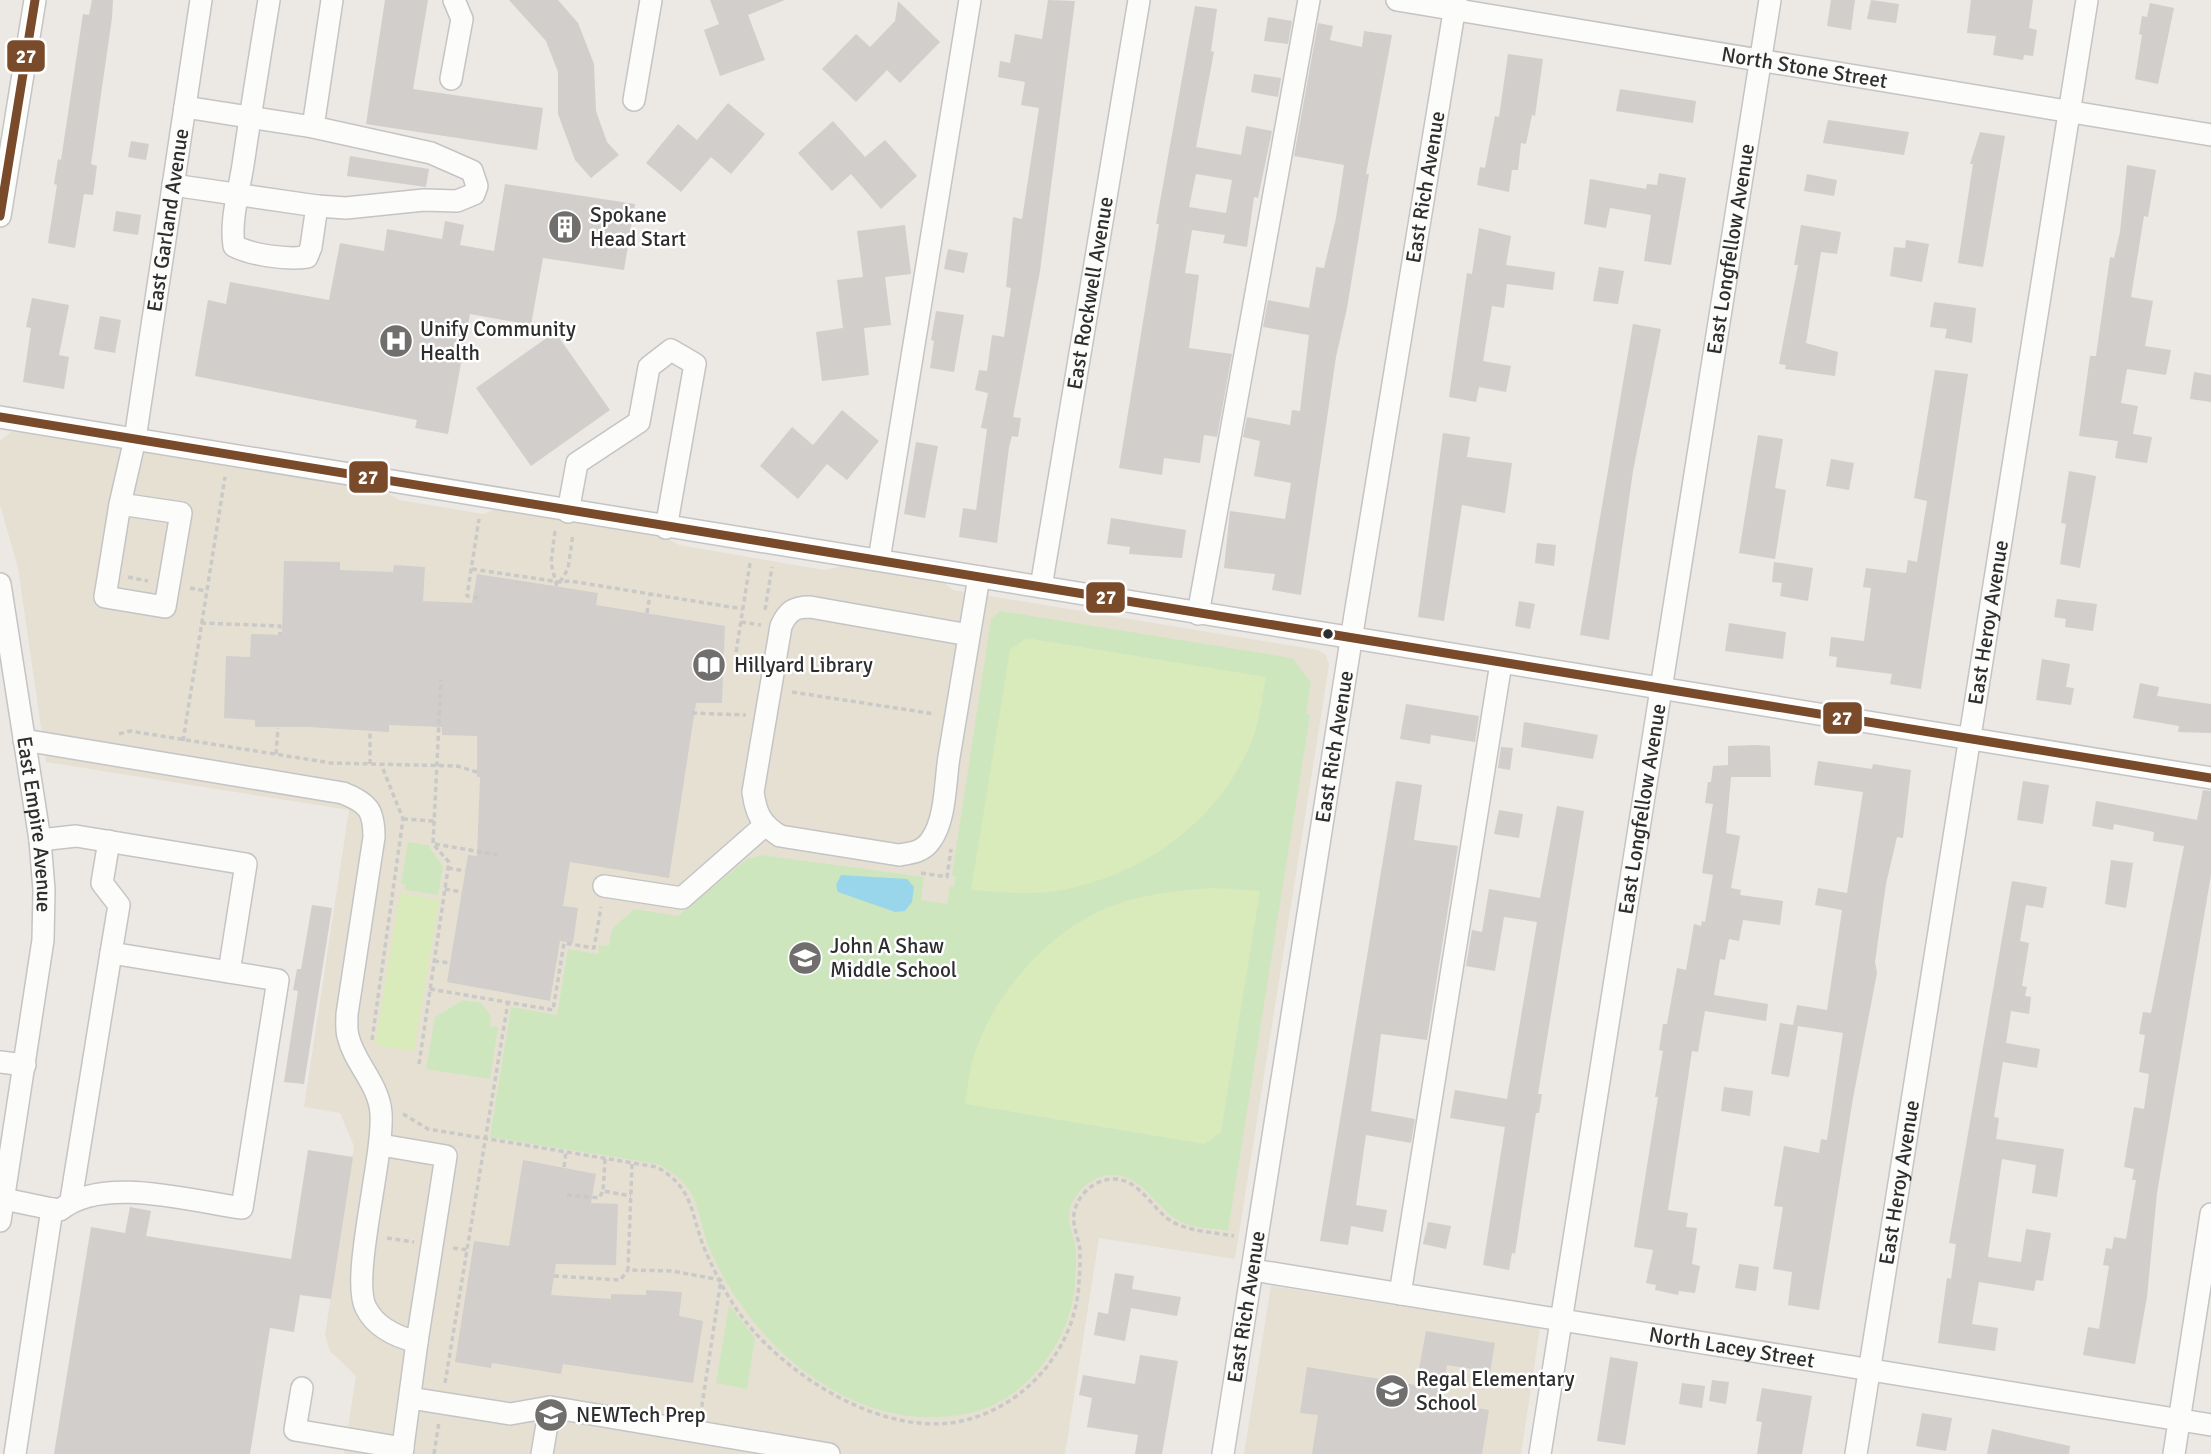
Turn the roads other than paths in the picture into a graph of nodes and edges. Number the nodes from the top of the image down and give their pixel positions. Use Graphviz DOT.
graph roads {
  1 [pos="35,0"];
  2 [pos="201,0"];
  3 [pos="269,0"];
  4 [pos="332,0"];
  5 [pos="454,0"];
  6 [pos="651,0"];
  7 [pos="970,0"];
  8 [pos="1139,0"];
  9 [pos="1309,0"];
  10 [pos="1397,0"];
  11 [pos="1770,0"];
  12 [pos="2087,0"];
  13 [pos="1455,4"];
  14 [pos="1761,59"];
  15 [pos="451,79"];
  16 [pos="634,100"];
  17 [pos="185,107"];
  18 [pos="2069,112"];
  19 [pos="250,117"];
  20 [pos="313,127"];
  21 [pos="2211,135"];
  22 [pos="173,185"];
  23 [pos="238,194"];
  24 [pos="317,206"];
  25 [pos="0,216"];
  26 [pos="0,417"];
  27 [pos="135,439"];
  28 [pos="120,504"];
  29 [pos="568,512"];
  30 [pos="666,527"];
  31 [pos="879,561"];
  32 [pos="979,577"];
  33 [pos="0,584"];
  34 [pos="1041,587"];
  35 [pos="1198,614"];
  36 [pos="969,635"];
  37 [pos="1351,638"];
  38 [pos="1501,663"];
  39 [pos="1661,690"];
  40 [pos="1968,739"];
  41 [pos="24,740"];
  42 [pos="2211,779"];
  43 [pos="764,826"];
  44 [pos="40,841"];
  45 [pos="109,841"];
  46 [pos="604,886"];
  47 [pos="111,953"];
  48 [pos="229,972"];
  49 [pos="0,1062"];
  50 [pos="25,1065"];
  51 [pos="381,1145"];
  52 [pos="4,1199"];
  53 [pos="62,1204"];
  54 [pos="2211,1214"];
  55 [pos="0,1222"];
  56 [pos="1253,1270"];
  57 [pos="1400,1294"];
  58 [pos="1561,1319"];
  59 [pos="417,1342"];
  60 [pos="1870,1368"];
  61 [pos="302,1388"];
  62 [pos="410,1398"];
  63 [pos="550,1407"];
  64 [pos="2179,1419"];
  65 [pos="2211,1425"];
  66 [pos="402,1451"];
  67 [pos="15,1454"];
  68 [pos="542,1454"];
  69 [pos="829,1454"];
  70 [pos="1223,1454"];
  71 [pos="1540,1454"];
  72 [pos="1856,1454"];
  73 [pos="2174,1454"];
  1 -- 25 [label="street"];
  2 -- 17 [label="street, East Garland Avenue"];
  3 -- 19 [label="street"];
  4 -- 20 [label="street"];
  5 -- 15 [label="street"];
  6 -- 16 [label="street"];
  7 -- 31 [label="street"];
  8 -- 34 [label="street, East Rockwell Avenue"];
  9 -- 35 [label="street"];
  10 -- 13 [label="street, North Stone Street"];
  11 -- 14 [label="street, East Longfellow Avenue"];
  12 -- 18 [label="street, East Heroy Avenue"];
  13 -- 14 [label="street, North Stone Street"];
  13 -- 37 [label="street, East Rich Avenue"];
  14 -- 18 [label="street, North Stone Street"];
  14 -- 39 [label="street, East Longfellow Avenue"];
  17 -- 19 [label="street"];
  17 -- 22 [label="street, East Garland Avenue"];
  18 -- 21 [label="street, North Stone Street"];
  18 -- 40 [label="street, East Heroy Avenue"];
  19 -- 20 [label="street"];
  19 -- 23 [label="street"];
  20 -- 24 [label="street"];
  22 -- 23 [label="street"];
  22 -- 27 [label="street, East Garland Avenue"];
  23 -- 24 [label="street"];
  23 -- 24 [label="street"];
  26 -- 27 [label="street"];
  27 -- 28 [label="street, East Garland Avenue"];
  27 -- 29 [label="street"];
  28 -- 28 [label="street, East Garland Avenue"];
  29 -- 30 [label="street"];
  29 -- 30 [label="street"];
  30 -- 31 [label="street"];
  31 -- 32 [label="street"];
  32 -- 34 [label="street"];
  32 -- 36 [label="street"];
  33 -- 41 [label="street, East Empire Avenue"];
  34 -- 35 [label="street"];
  35 -- 37 [label="street"];
  36 -- 43 [label="street"];
  36 -- 43 [label="street"];
  37 -- 38 [label="street"];
  37 -- 56 [label="street, East Rich Avenue"];
  38 -- 39 [label="street"];
  38 -- 57 [label="street"];
  39 -- 40 [label="street"];
  39 -- 58 [label="street, East Longfellow Avenue"];
  40 -- 42 [label="street"];
  40 -- 60 [label="street, East Heroy Avenue"];
  41 -- 44 [label="street, East Empire Avenue"];
  41 -- 51 [label="street"];
  43 -- 46 [label="street"];
  44 -- 45 [label="street"];
  44 -- 50 [label="street, East Empire Avenue"];
  45 -- 47 [label="street"];
  45 -- 48 [label="street"];
  47 -- 48 [label="street"];
  47 -- 53 [label="street"];
  48 -- 53 [label="street"];
  49 -- 50 [label="street"];
  50 -- 52 [label="street"];
  51 -- 59 [label="street"];
  51 -- 59 [label="street"];
  52 -- 53 [label="street"];
  52 -- 55 [label="street"];
  53 -- 67 [label="street"];
  54 -- 64 [label="street"];
  56 -- 57 [label="street, North Lacey Street"];
  56 -- 70 [label="street, East Rich Avenue"];
  57 -- 58 [label="street, North Lacey Street"];
  58 -- 60 [label="street, North Lacey Street"];
  58 -- 71 [label="street, East Longfellow Avenue"];
  59 -- 62 [label="street"];
  60 -- 64 [label="street, North Lacey Street"];
  60 -- 72 [label="street, East Heroy Avenue"];
  61 -- 66 [label="street"];
  62 -- 63 [label="street"];
  62 -- 66 [label="street"];
  63 -- 68 [label="street"];
  63 -- 69 [label="street"];
  64 -- 65 [label="street, North Lacey Street"];
  64 -- 73 [label="street"];
}
